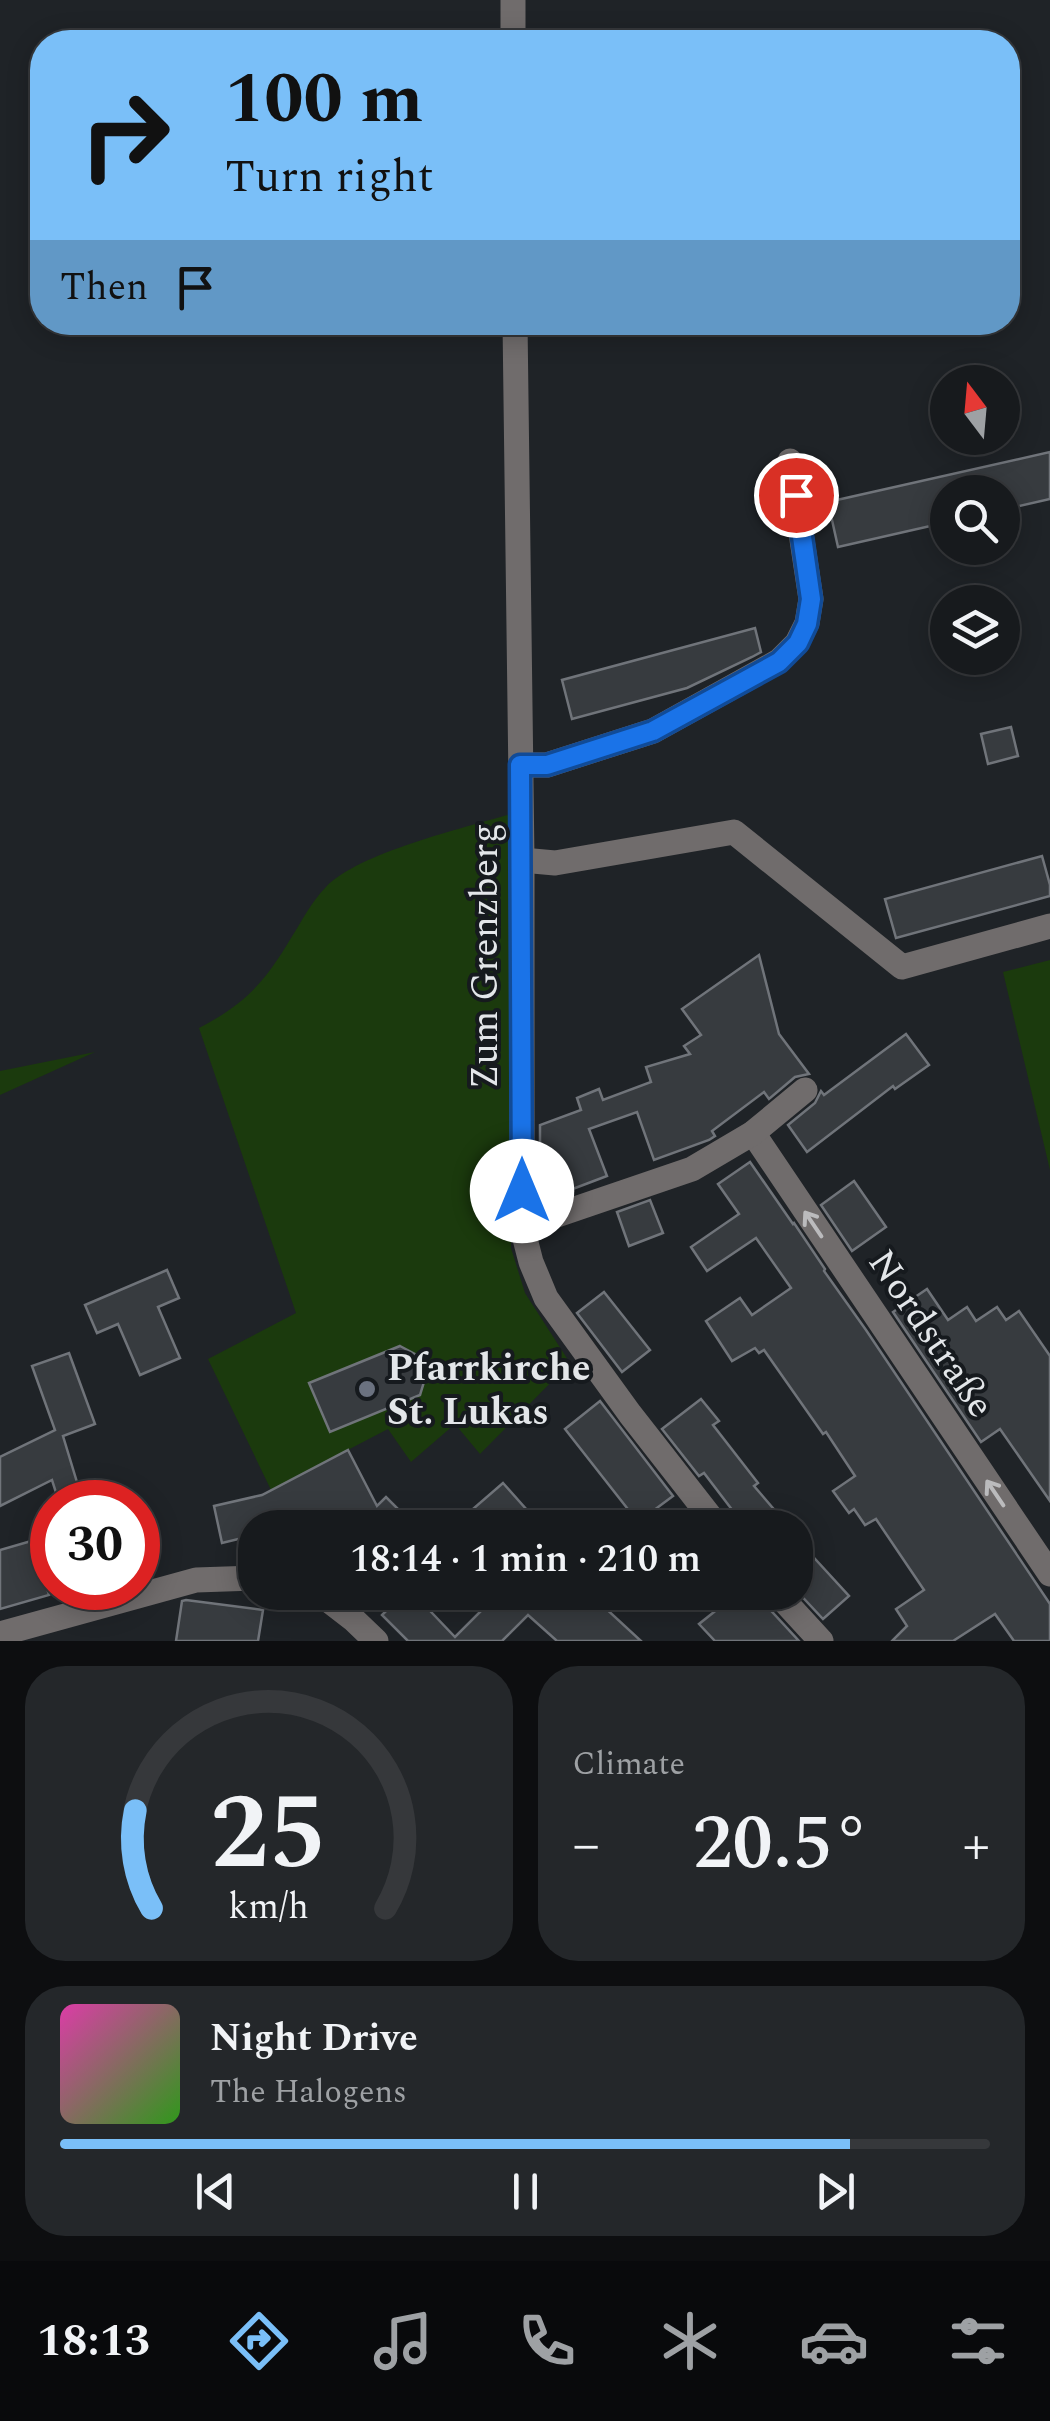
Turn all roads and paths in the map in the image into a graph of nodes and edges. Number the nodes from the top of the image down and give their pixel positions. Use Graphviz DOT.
graph roads {
  1 [pos="513,0"];
  2 [pos="513,30"];
  3 [pos="516,335"];
  4 [pos="790,461"];
  5 [pos="520,765"];
  6 [pos="522,860"];
  7 [pos="1050,926"];
  8 [pos="805,1090"];
  9 [pos="753,1133"];
  10 [pos="522,1227"];
  11 [pos="706,1510"];
  12 [pos="1050,1574"];
  13 [pos="238,1579"];
  14 [pos="341,1610"];
  15 [pos="793,1610"];
  16 [pos="0,1634"];
  17 [pos="376,1641"];
  18 [pos="821,1641"];
  1 -- 2 [label="street"];
  3 -- 5 [label="street, Zum Grenzberg"];
  4 -- 5 [label="street"];
  5 -- 6 [label="street, Zum Grenzberg"];
  6 -- 7 [label="street"];
  6 -- 10 [label="street, Zum Grenzberg"];
  8 -- 9 [label="street"];
  9 -- 10 [label="street"];
  12 -- 9 [label="street, Nordstraße, one-way"];
  10 -- 11 [label="street, Zum Grenzberg"];
  13 -- 16 [label="street"];
  14 -- 17 [label="street"];
  15 -- 18 [label="street"];
}
